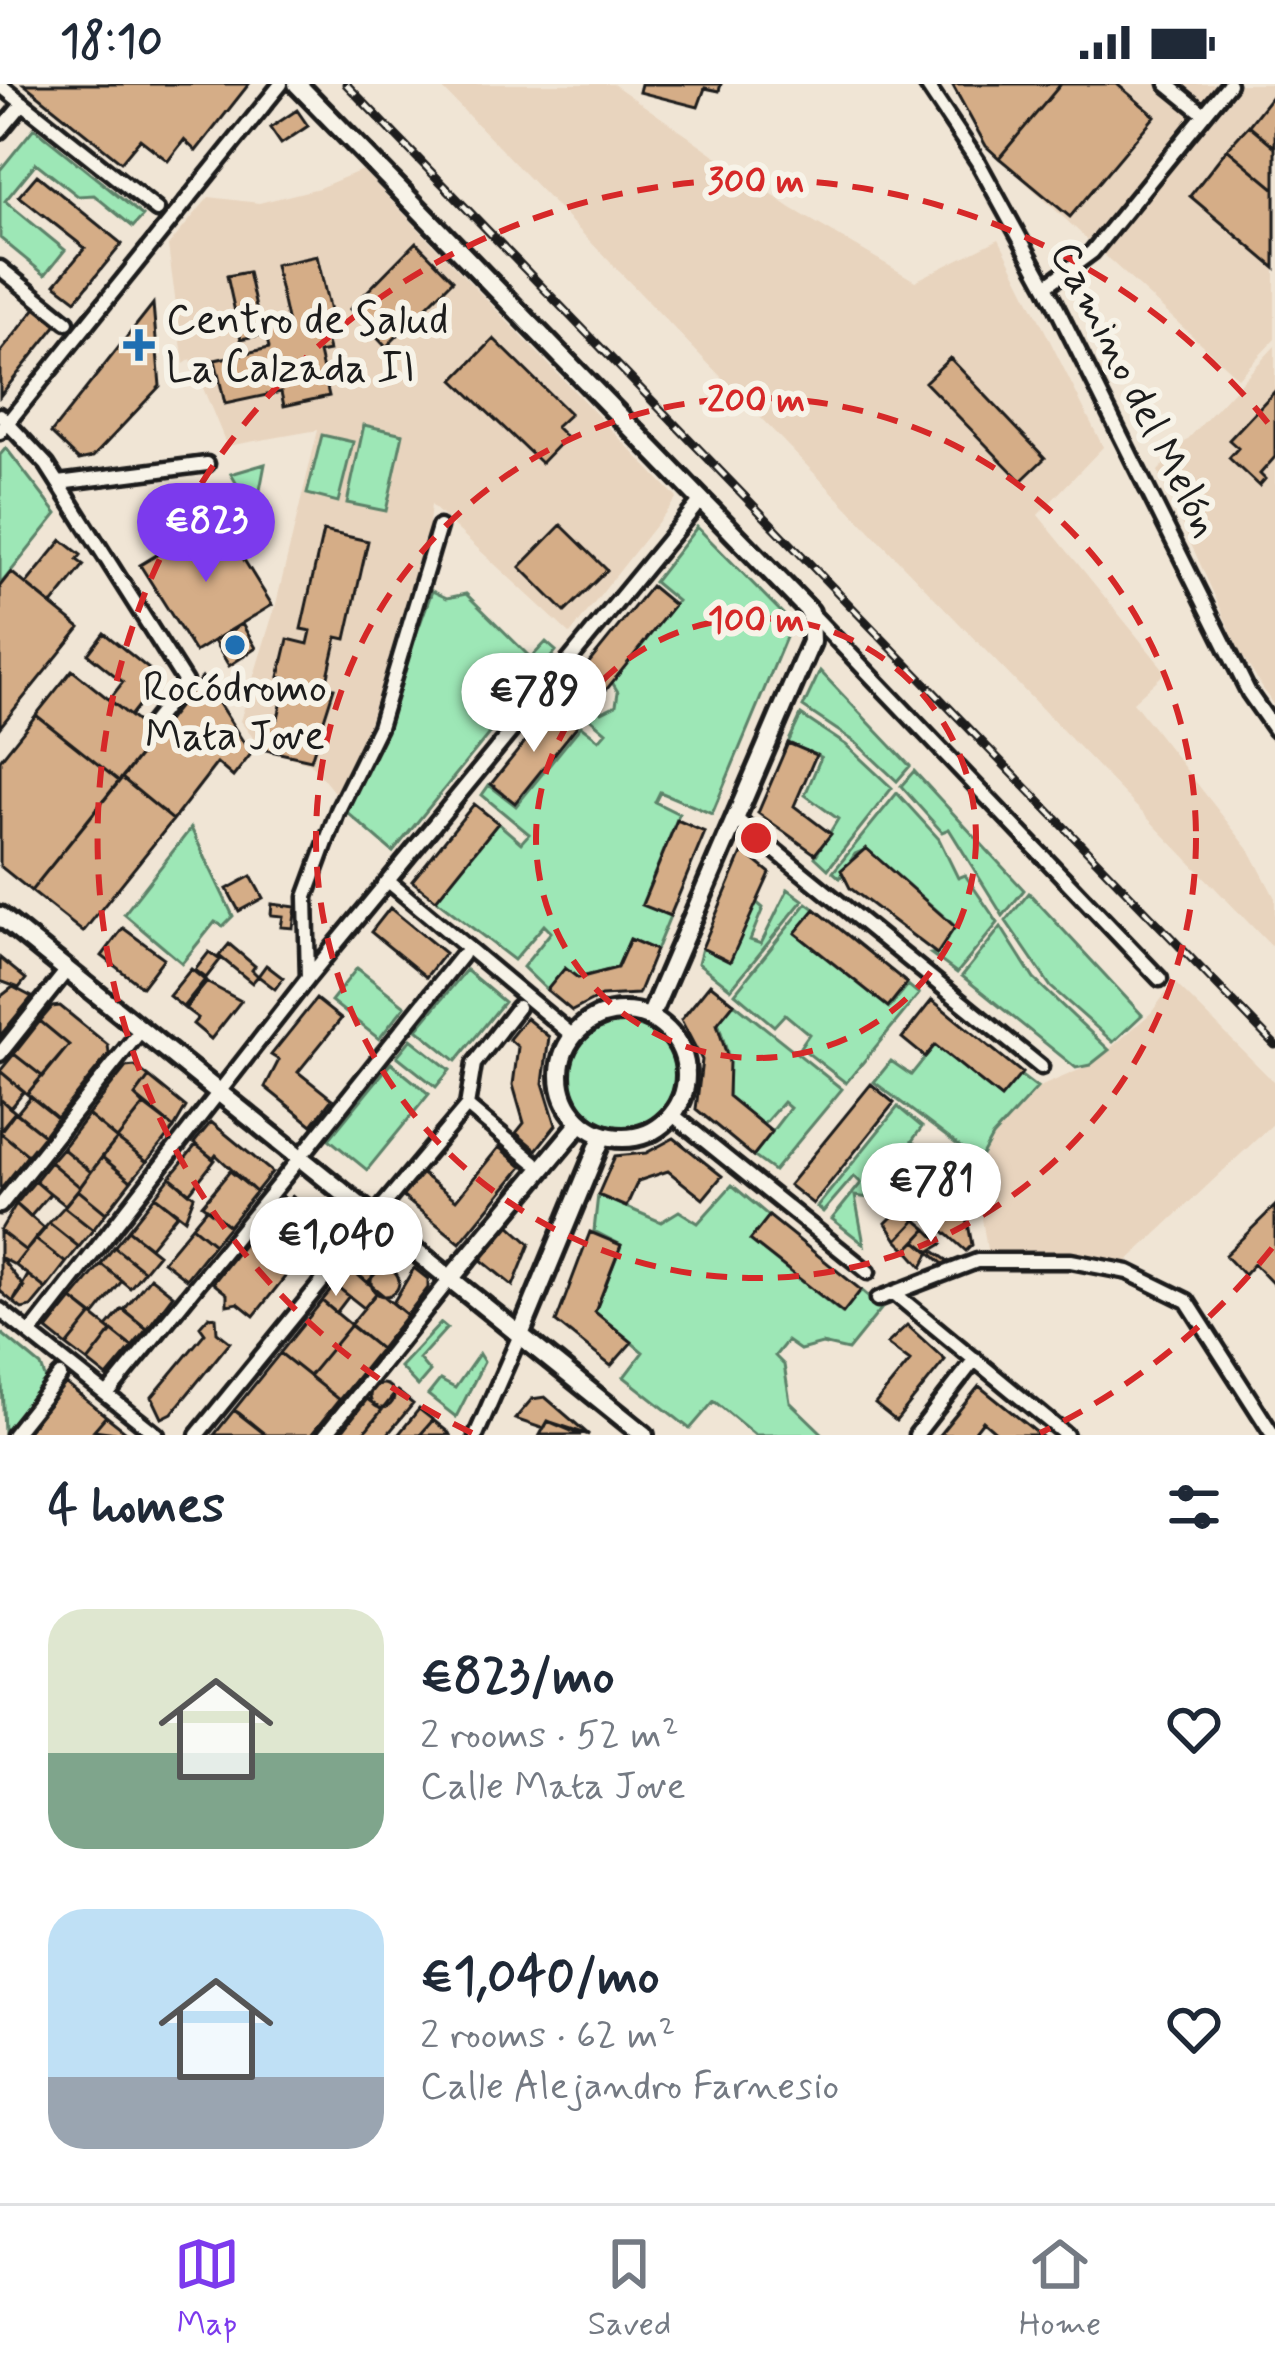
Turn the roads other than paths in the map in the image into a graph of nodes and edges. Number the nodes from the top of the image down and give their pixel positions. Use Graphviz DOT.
graph roads {
  1 [pos="280,84"];
  2 [pos="297,84"];
  3 [pos="926,84"];
  4 [pos="1167,84"];
  5 [pos="1229,84"];
  6 [pos="0,85"];
  7 [pos="23,103"];
  8 [pos="1204,114"];
  9 [pos="0,131"];
  10 [pos="157,210"];
  11 [pos="0,268"];
  12 [pos="1046,286"];
  13 [pos="68,322"];
  14 [pos="3,423"];
  15 [pos="207,464"];
  16 [pos="59,483"];
  17 [pos="701,500"];
  18 [pos="439,526"];
  19 [pos="810,612"];
  20 [pos="148,727"];
  21 [pos="1275,730"];
  22 [pos="735,818"];
  23 [pos="388,881"];
  24 [pos="0,916"];
  25 [pos="462,955"];
  26 [pos="67,970"];
  27 [pos="308,978"];
  28 [pos="1160,979"];
  29 [pos="518,1007"];
  30 [pos="650,1017"];
  31 [pos="141,1030"];
  32 [pos="573,1036"];
  33 [pos="0,1054"];
  34 [pos="1041,1067"];
  35 [pos="218,1092"];
  36 [pos="466,1106"];
  37 [pos="673,1115"];
  38 [pos="580,1123"];
  39 [pos="603,1135"];
  40 [pos="303,1154"];
  41 [pos="534,1162"];
  42 [pos="0,1207"];
  43 [pos="378,1213"];
  44 [pos="868,1271"];
  45 [pos="450,1280"];
  46 [pos="893,1293"];
  47 [pos="878,1299"];
  48 [pos="0,1310"];
  49 [pos="30,1334"];
  50 [pos="520,1335"];
  51 [pos="975,1359"];
  52 [pos="60,1376"];
  53 [pos="107,1395"];
  54 [pos="13,1435"];
  55 [pos="157,1435"];
  56 [pos="197,1435"];
  57 [pos="325,1435"];
  58 [pos="476,1435"];
  59 [pos="644,1435"];
  60 [pos="916,1435"];
  61 [pos="1066,1435"];
  62 [pos="1274,1435"];
  1 -- 14 [label="street"];
  2 -- 17 [label="street"];
  3 -- 12 [label="street, Camino del Melón"];
  4 -- 8 [label="street"];
  5 -- 8 [label="street"];
  6 -- 7 [label="street"];
  7 -- 9 [label="street"];
  7 -- 10 [label="street"];
  8 -- 12 [label="street"];
  11 -- 13 [label="street"];
  12 -- 21 [label="street, Camino del Melón"];
  14 -- 16 [label="street"];
  15 -- 16 [label="street"];
  16 -- 20 [label="street"];
  17 -- 19 [label="street"];
  17 -- 23 [label="street"];
  18 -- 27 [label="street"];
  19 -- 22 [label="street"];
  19 -- 28 [label="street"];
  22 -- 30 [label="street"];
  22 -- 34 [label="street"];
  23 -- 27 [label="street"];
  23 -- 32 [label="street"];
  24 -- 26 [label="street"];
  25 -- 40 [label="street"];
  26 -- 31 [label="street"];
  26 -- 33 [label="street"];
  27 -- 35 [label="street"];
  29 -- 36 [label="street"];
  30 -- 32 [label="street"];
  30 -- 37 [label="street"];
  31 -- 35 [label="street"];
  31 -- 42 [label="street"];
  32 -- 38 [label="street"];
  35 -- 40 [label="street"];
  35 -- 49 [label="street"];
  36 -- 41 [label="street"];
  36 -- 43 [label="street"];
  37 -- 39 [label="street"];
  37 -- 44 [label="street"];
  38 -- 39 [label="street"];
  38 -- 45 [label="street"];
  39 -- 50 [label="street"];
  40 -- 43 [label="street"];
  40 -- 53 [label="street"];
  43 -- 45 [label="street"];
  43 -- 56 [label="street"];
  45 -- 50 [label="street"];
  45 -- 57 [label="street"];
  46 -- 47 [label="street"];
  46 -- 51 [label="street"];
  46 -- 62 [label="street"];
  48 -- 49 [label="street"];
  49 -- 53 [label="street"];
  50 -- 58 [label="street"];
  50 -- 59 [label="street"];
  51 -- 60 [label="street"];
  51 -- 61 [label="street"];
  52 -- 54 [label="street"];
  53 -- 55 [label="street"];
}
